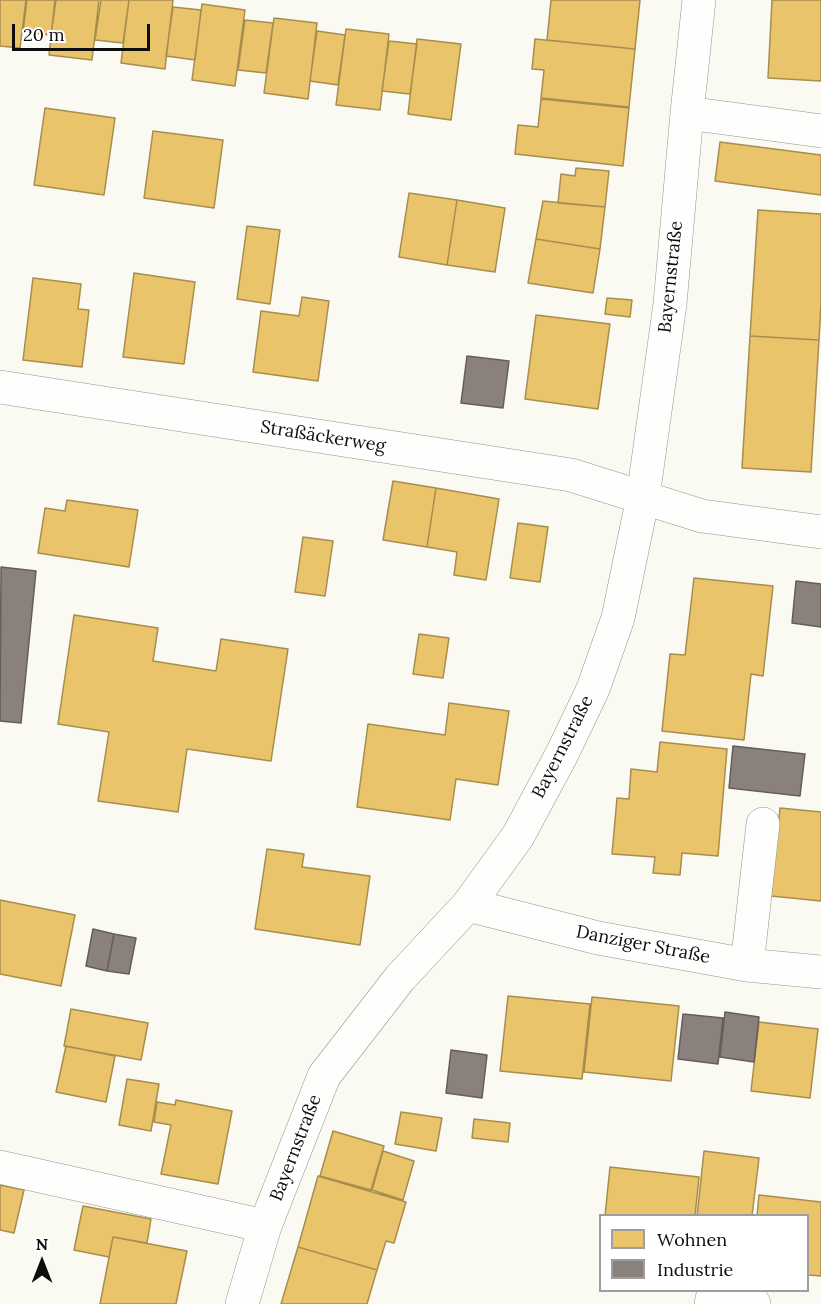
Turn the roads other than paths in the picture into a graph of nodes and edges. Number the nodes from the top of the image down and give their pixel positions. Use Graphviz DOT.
graph roads {
  1 [pos="699,0"];
  2 [pos="687,113"];
  3 [pos="821,131"];
  4 [pos="0,387"];
  5 [pos="643,497"];
  6 [pos="821,532"];
  7 [pos="763,824"];
  8 [pos="468,905"];
  9 [pos="747,964"];
  10 [pos="821,972"];
  11 [pos="0,1167"];
  12 [pos="265,1226"];
  13 [pos="242,1304"];
  14 [pos="711,1304"];
  15 [pos="754,1304"];
  1 -- 2 [label="street, Bayernstraße"];
  2 -- 3 [label="street"];
  2 -- 5 [label="street, Bayernstraße"];
  4 -- 5 [label="street, Straßäckerweg"];
  5 -- 6 [label="street, Straßäckerweg"];
  5 -- 8 [label="street, Bayernstraße"];
  7 -- 9 [label="street"];
  8 -- 9 [label="street, Danziger Straße"];
  8 -- 12 [label="street, Bayernstraße"];
  9 -- 10 [label="street, Danziger Straße"];
  11 -- 12 [label="street"];
  12 -- 13 [label="street, Bayernstraße"];
  14 -- 15 [label="street"];
}
